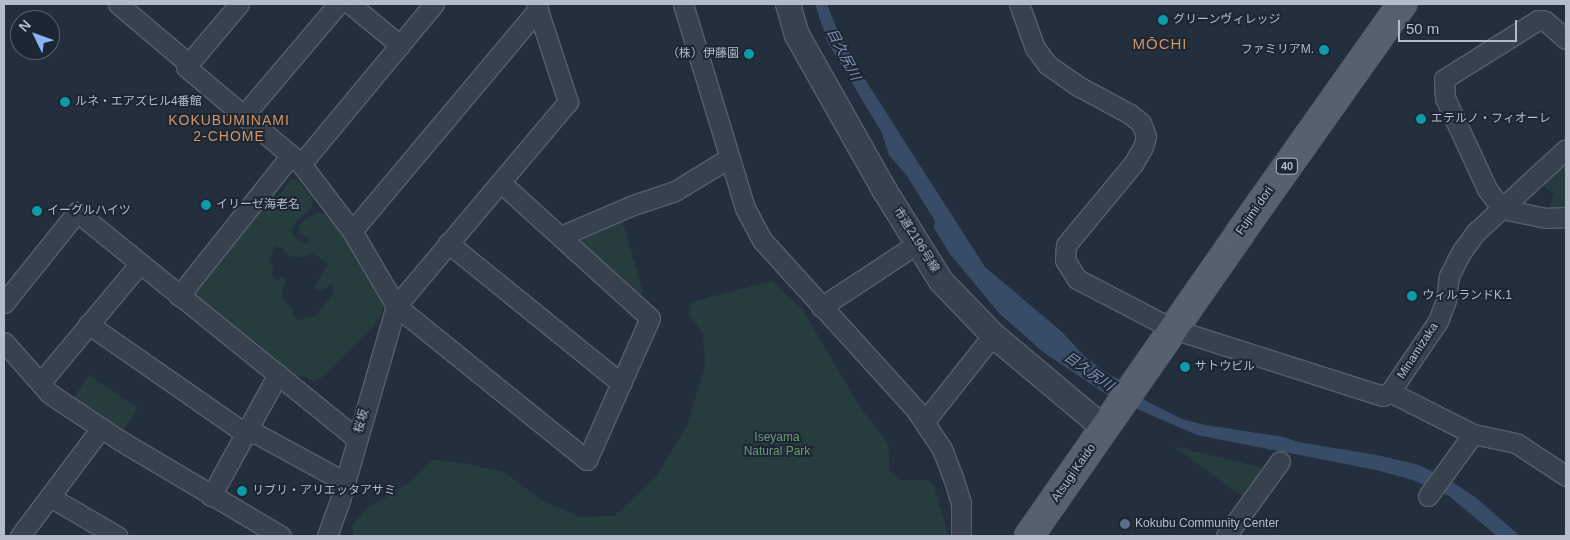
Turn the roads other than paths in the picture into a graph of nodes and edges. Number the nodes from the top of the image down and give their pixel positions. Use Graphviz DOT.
graph roads {
  1 [pos="118,4"];
  2 [pos="239,4"];
  3 [pos="338,4"];
  4 [pos="350,4"];
  5 [pos="434,4"];
  6 [pos="683,4"];
  7 [pos="788,4"];
  8 [pos="1019,4"];
  9 [pos="1402,4"];
  10 [pos="537,6"];
  11 [pos="1566,40"];
  12 [pos="400,45"];
  13 [pos="189,64"];
  14 [pos="244,115"];
  15 [pos="1566,149"];
  16 [pos="729,158"];
  17 [pos="296,160"];
  18 [pos="500,182"];
  19 [pos="1502,209"];
  20 [pos="1566,217"];
  21 [pos="352,231"];
  22 [pos="561,236"];
  23 [pos="448,243"];
  24 [pos="918,243"];
  25 [pos="140,263"];
  26 [pos="179,296"];
  27 [pos="4,302"];
  28 [pos="396,306"];
  29 [pos="822,307"];
  30 [pos="88,324"];
  31 [pos="1173,329"];
  32 [pos="993,335"];
  33 [pos="4,342"];
  34 [pos="278,374"];
  35 [pos="41,382"];
  36 [pos="621,383"];
  37 [pos="1390,392"];
  38 [pos="1112,419"];
  39 [pos="924,422"];
  40 [pos="101,428"];
  41 [pos="245,433"];
  42 [pos="1473,434"];
  43 [pos="357,439"];
  44 [pos="1280,461"];
  45 [pos="1566,476"];
  46 [pos="345,482"];
  47 [pos="211,496"];
  48 [pos="1428,496"];
  49 [pos="50,497"];
  50 [pos="20,536"];
  51 [pos="117,536"];
  52 [pos="281,536"];
  53 [pos="327,536"];
  54 [pos="961,536"];
  55 [pos="1029,536"];
  56 [pos="1226,536"];
  1 -- 13 [label="street"];
  2 -- 13 [label="street"];
  3 -- 14 [label="street"];
  4 -- 12 [label="street"];
  5 -- 12 [label="street"];
  6 -- 16 [label="street"];
  7 -- 24 [label="street, 市道2196号線"];
  8 -- 31 [label="street"];
  9 -- 31 [label="main road, Fujimi dori / 40"];
  10 -- 18 [label="street"];
  10 -- 21 [label="street"];
  11 -- 19 [label="street"];
  12 -- 17 [label="street"];
  13 -- 14 [label="street"];
  14 -- 17 [label="street"];
  15 -- 19 [label="street, Minamizaka"];
  16 -- 22 [label="street"];
  16 -- 29 [label="street"];
  17 -- 21 [label="street"];
  17 -- 26 [label="street"];
  18 -- 22 [label="street"];
  18 -- 23 [label="street"];
  19 -- 20 [label="street"];
  19 -- 37 [label="street, Minamizaka"];
  21 -- 28 [label="street"];
  22 -- 36 [label="street"];
  23 -- 28 [label="street"];
  23 -- 36 [label="street"];
  24 -- 29 [label="street"];
  24 -- 32 [label="street, 市道2196号線"];
  25 -- 26 [label="street"];
  25 -- 27 [label="street"];
  25 -- 30 [label="street"];
  26 -- 34 [label="street"];
  28 -- 36 [label="street"];
  28 -- 43 [label="street, 桜坂"];
  29 -- 39 [label="street"];
  30 -- 35 [label="street"];
  30 -- 41 [label="street"];
  31 -- 37 [label="street"];
  31 -- 38 [label="main road, Fujimi dori / 40"];
  32 -- 38 [label="street, 市道2196号線"];
  32 -- 39 [label="street"];
  33 -- 35 [label="street"];
  34 -- 41 [label="street"];
  34 -- 43 [label="street"];
  35 -- 40 [label="street"];
  37 -- 42 [label="street"];
  38 -- 55 [label="main road, Atsugi Kaido / 40"];
  39 -- 54 [label="street"];
  40 -- 47 [label="street"];
  40 -- 49 [label="street"];
  41 -- 46 [label="street"];
  41 -- 47 [label="street"];
  42 -- 45 [label="street"];
  42 -- 48 [label="street"];
  43 -- 46 [label="street, 桜坂"];
  44 -- 56 [label="street"];
  46 -- 53 [label="street, 桜坂"];
  47 -- 52 [label="street"];
  49 -- 50 [label="street"];
  49 -- 51 [label="street"];
}
